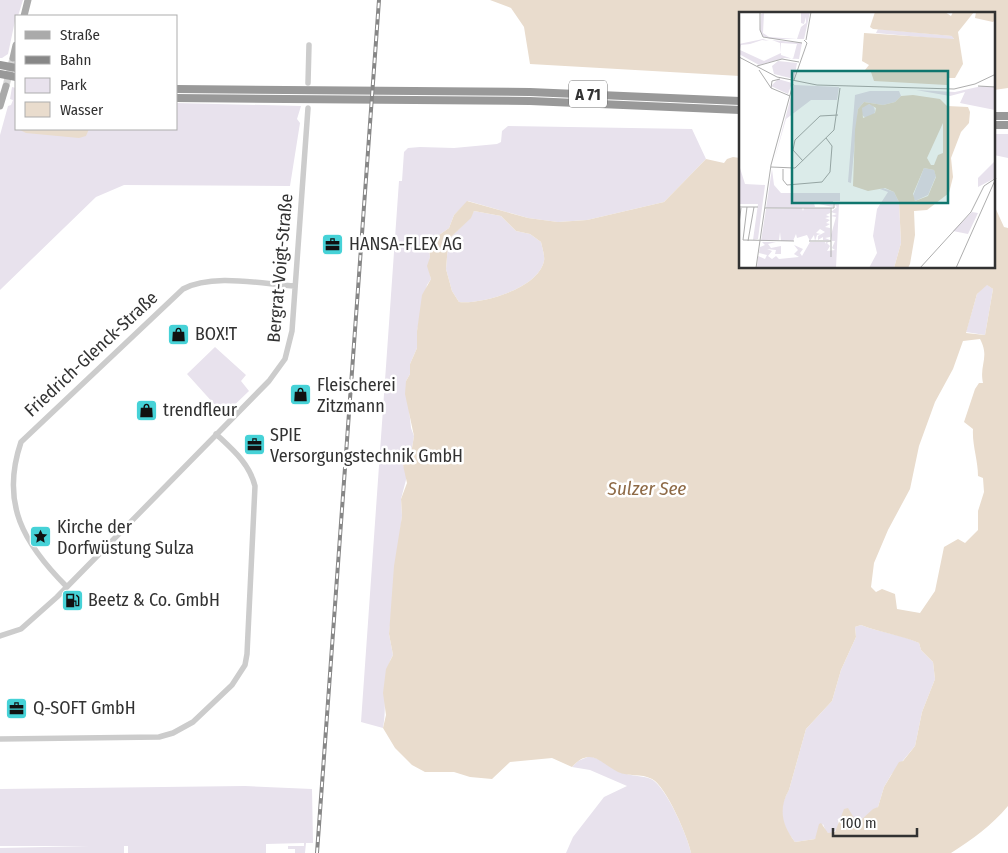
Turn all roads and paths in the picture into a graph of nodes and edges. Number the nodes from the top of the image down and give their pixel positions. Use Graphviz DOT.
graph roads {
  1 [pos="28,0"];
  2 [pos="24,15"];
  3 [pos="309,44"];
  4 [pos="15,49"];
  5 [pos="13,58"];
  6 [pos="0,65"];
  7 [pos="15,68"];
  8 [pos="0,74"];
  9 [pos="15,78"];
  10 [pos="308,83"];
  11 [pos="6,86"];
  12 [pos="178,88"];
  13 [pos="178,98"];
  14 [pos="739,101"];
  15 [pos="0,106"];
  16 [pos="308,108"];
  17 [pos="739,110"];
  18 [pos="295,286"];
  19 [pos="216,434"];
  20 [pos="9,460"];
  21 [pos="19,538"];
  22 [pos="67,587"];
  23 [pos="0,636"];
  24 [pos="0,739"];
  1 -- 2 [label="main road"];
  3 -- 10 [label="street"];
  4 -- 5 [label="main road"];
  6 -- 7 [label="highway"];
  8 -- 9 [label="highway"];
  11 -- 15 [label="main road"];
  12 -- 14 [label="highway, A 71"];
  13 -- 17 [label="highway, A 71"];
  16 -- 18 [label="street, Bergrat-Voigt-Straße"];
  18 -- 19 [label="street, Bergrat-Voigt-Straße"];
  18 -- 20 [label="street, Friedrich-Glenck-Straße"];
  19 -- 22 [label="street, Bergrat-Voigt-Straße"];
  19 -- 24 [label="street"];
  21 -- 22 [label="street"];
  22 -- 23 [label="street, Bergrat-Voigt-Straße"];
}
